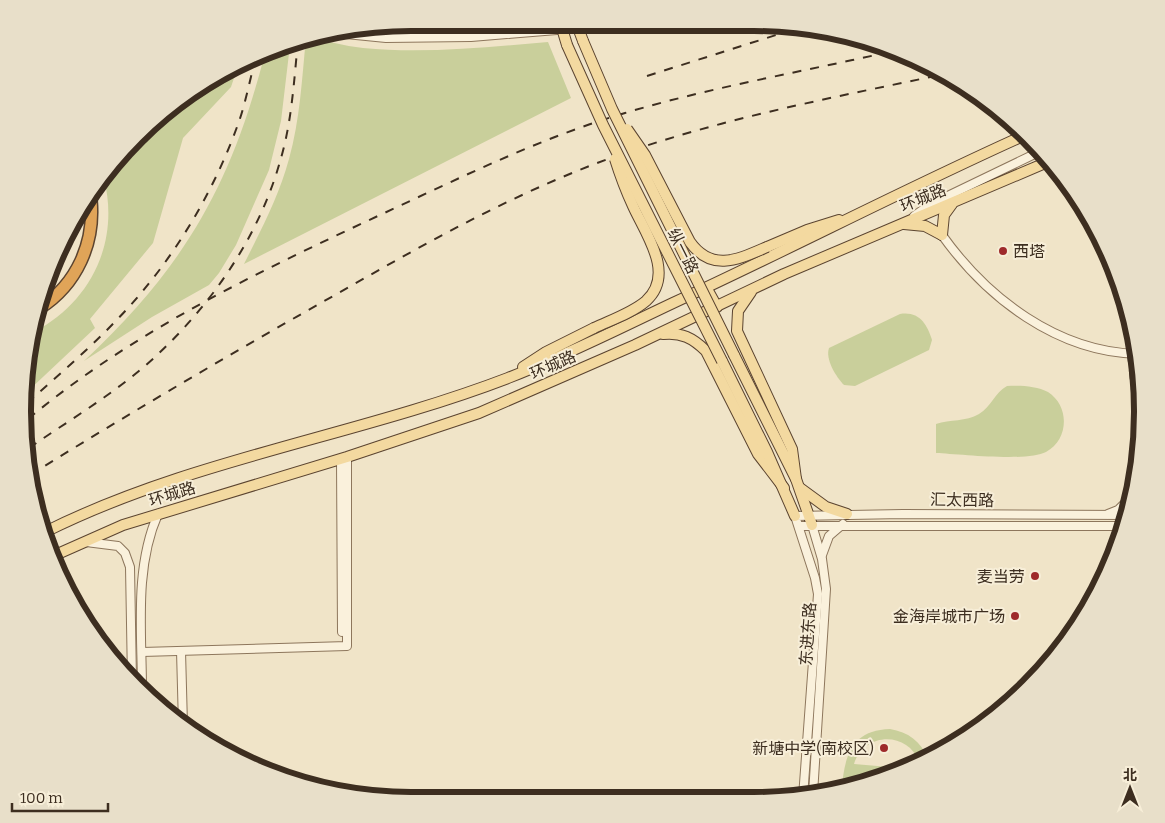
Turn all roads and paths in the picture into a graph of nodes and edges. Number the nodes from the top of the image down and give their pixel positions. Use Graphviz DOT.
graph roads {
  1 [pos="514,31"];
  2 [pos="537,31"];
  3 [pos="563,31"];
  4 [pos="579,31"];
  5 [pos="362,35"];
  6 [pos="504,35"];
  7 [pos="612,109"];
  8 [pos="603,125"];
  9 [pos="1017,139"];
  10 [pos="1032,154"];
  11 [pos="1042,164"];
  12 [pos="952,203"];
  13 [pos="91,206"];
  14 [pos="864,213"];
  15 [pos="908,220"];
  16 [pos="898,224"];
  17 [pos="942,235"];
  18 [pos="707,289"];
  19 [pos="752,290"];
  20 [pos="47,302"];
  21 [pos="716,307"];
  22 [pos="624,328"];
  23 [pos="657,334"];
  24 [pos="634,345"];
  25 [pos="742,346"];
  26 [pos="1129,353"];
  27 [pos="711,360"];
  28 [pos="509,378"];
  29 [pos="344,458"];
  30 [pos="798,483"];
  31 [pos="784,488"];
  32 [pos="1122,506"];
  33 [pos="158,514"];
  34 [pos="847,514"];
  35 [pos="1073,515"];
  36 [pos="1106,516"];
  37 [pos="1119,516"];
  38 [pos="811,520"];
  39 [pos="797,521"];
  40 [pos="843,524"];
  41 [pos="1073,525"];
  42 [pos="1104,526"];
  43 [pos="1116,526"];
  44 [pos="50,530"];
  45 [pos="1115,530"];
  46 [pos="84,542"];
  47 [pos="59,553"];
  48 [pos="822,559"];
  49 [pos="181,651"];
  50 [pos="142,652"];
  51 [pos="132,668"];
  52 [pos="142,679"];
  53 [pos="183,715"];
  54 [pos="813,786"];
  55 [pos="804,788"];
  1 -- 6 [label="street"];
  2 -- 6 [label="street"];
  3 -- 8 [label="main road, 纵一路, bridge"];
  4 -- 7 [label="main road, 纵一路, bridge"];
  5 -- 6 [label="street"];
  7 -- 14 [label="main road, bridge"];
  7 -- 30 [label="main road, 纵一路, bridge"];
  8 -- 28 [label="main road, bridge"];
  8 -- 31 [label="main road, 纵一路, bridge"];
  9 -- 14 [label="main road, 环城路"];
  10 -- 15 [label="street"];
  11 -- 12 [label="main road, 环城路"];
  12 -- 15 [label="main road, 环城路"];
  12 -- 17 [label="main road"];
  13 -- 20 [label="highway"];
  14 -- 18 [label="main road, 环城路"];
  15 -- 16 [label="main road, 环城路"];
  16 -- 17 [label="main road"];
  16 -- 19 [label="main road, 环城路"];
  17 -- 26 [label="street"];
  18 -- 21 [label="main road"];
  18 -- 22 [label="main road, 环城路"];
  19 -- 21 [label="main road, 环城路"];
  19 -- 25 [label="main road"];
  21 -- 23 [label="main road, 环城路"];
  22 -- 24 [label="main road"];
  22 -- 28 [label="main road, 环城路"];
  23 -- 24 [label="main road, 环城路"];
  23 -- 27 [label="main road"];
  24 -- 29 [label="main road, 环城路"];
  25 -- 27 [label="main road"];
  25 -- 30 [label="main road"];
  27 -- 31 [label="main road"];
  28 -- 44 [label="main road"];
  29 -- 33 [label="main road, 环城路"];
  29 -- 49 [label="street"];
  30 -- 34 [label="main road"];
  30 -- 38 [label="main road, 东进东路"];
  31 -- 39 [label="main road, 东进东路"];
  32 -- 36 [label="street"];
  33 -- 46 [label="main road, 环城路"];
  33 -- 50 [label="street"];
  34 -- 35 [label="street, 汇太西路"];
  34 -- 38 [label="street, 汇太西路"];
  35 -- 36 [label="street, 汇太西路"];
  35 -- 41 [label="street"];
  36 -- 37 [label="street, 汇太西路"];
  38 -- 39 [label="street, 汇太西路"];
  38 -- 40 [label="street, 汇太西路"];
  38 -- 48 [label="street, 东进东路"];
  39 -- 55 [label="street, 东进东路"];
  40 -- 41 [label="street, 汇太西路"];
  40 -- 48 [label="street"];
  41 -- 42 [label="street, 汇太西路"];
  42 -- 43 [label="street, 汇太西路"];
  42 -- 45 [label="street"];
  46 -- 47 [label="main road, 环城路"];
  46 -- 51 [label="street"];
  48 -- 54 [label="street, 东进东路"];
  49 -- 50 [label="street"];
  49 -- 53 [label="street"];
  50 -- 52 [label="street"];
}
